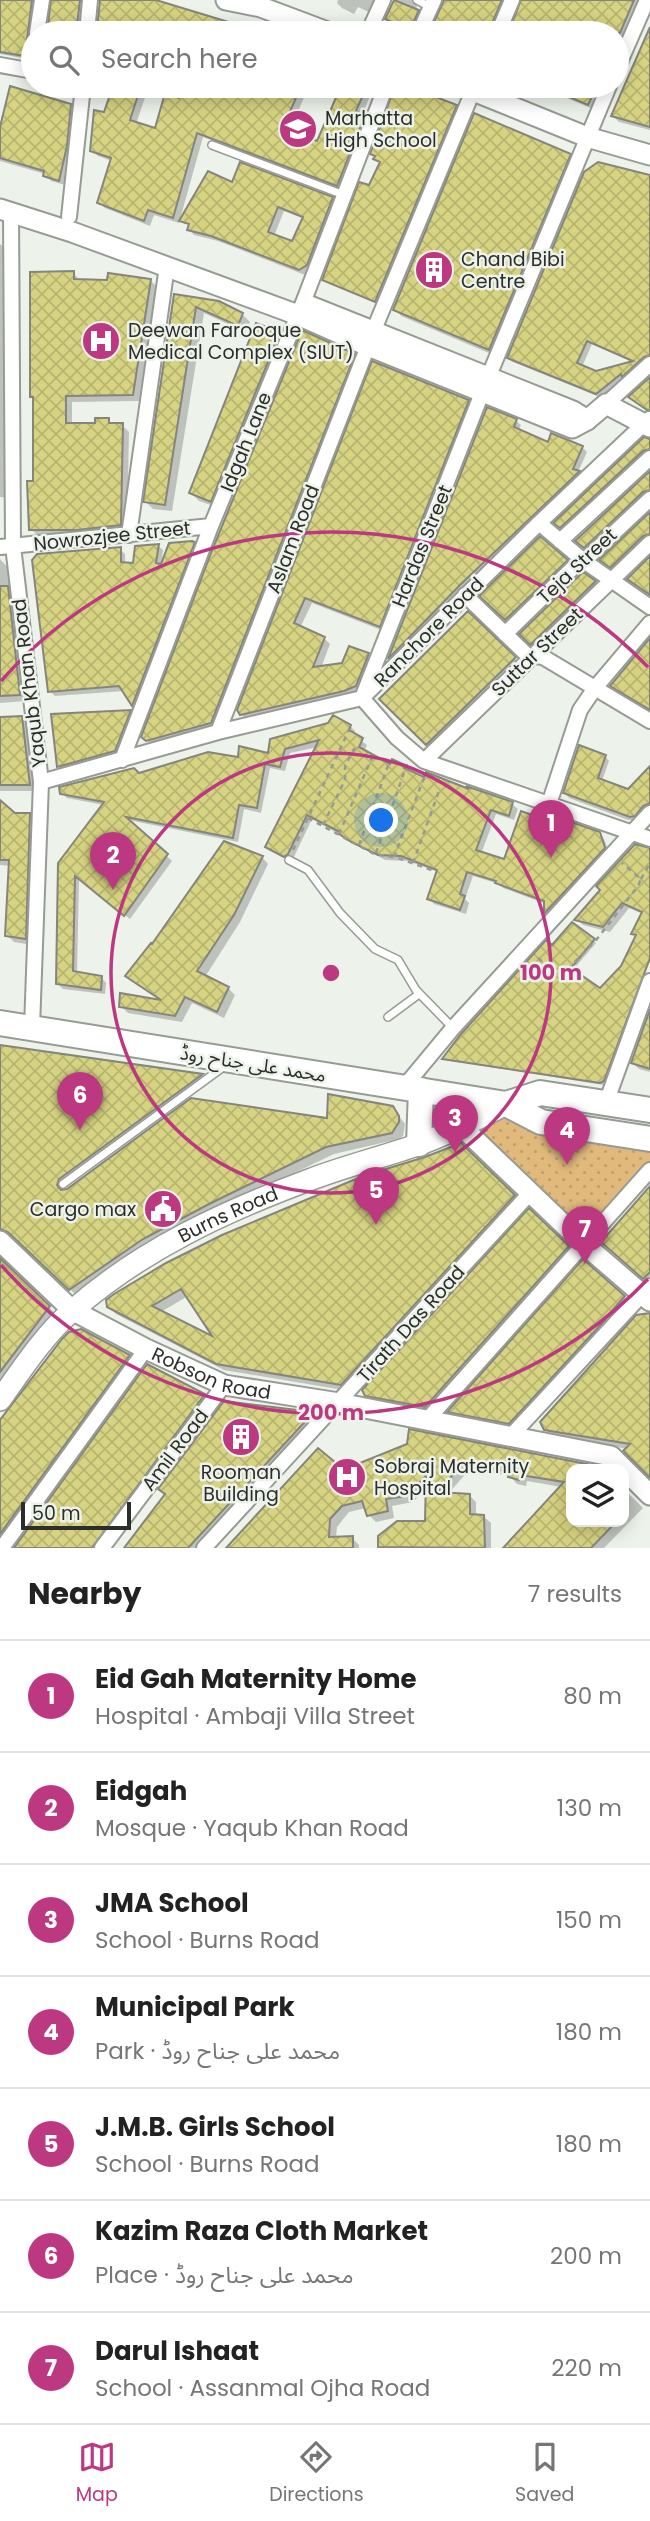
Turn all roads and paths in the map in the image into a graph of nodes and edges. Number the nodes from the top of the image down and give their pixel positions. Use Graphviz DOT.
graph roads {
  1 [pos="42,0"];
  2 [pos="90,0"];
  3 [pos="226,0"];
  4 [pos="383,0"];
  5 [pos="512,0"];
  6 [pos="647,0"];
  7 [pos="426,2"];
  8 [pos="39,21"];
  9 [pos="88,21"];
  10 [pos="298,21"];
  11 [pos="373,21"];
  12 [pos="422,21"];
  13 [pos="503,21"];
  14 [pos="629,41"];
  15 [pos="0,65"];
  16 [pos="21,66"];
  17 [pos="82,98"];
  18 [pos="381,98"];
  19 [pos="466,98"];
  20 [pos="496,98"];
  21 [pos="605,98"];
  22 [pos="587,137"];
  23 [pos="212,145"];
  24 [pos="650,156"];
  25 [pos="344,195"];
  26 [pos="4,206"];
  27 [pos="69,217"];
  28 [pos="167,266"];
  29 [pos="301,309"];
  30 [pos="371,339"];
  31 [pos="650,364"];
  32 [pos="485,386"];
  33 [pos="606,404"];
  34 [pos="648,423"];
  35 [pos="650,458"];
  36 [pos="650,499"];
  37 [pos="539,523"];
  38 [pos="211,526"];
  39 [pos="129,535"];
  40 [pos="560,541"];
  41 [pos="650,543"];
  42 [pos="6,546"];
  43 [pos="584,561"];
  44 [pos="610,580"];
  45 [pos="466,596"];
  46 [pos="650,607"];
  47 [pos="650,623"];
  48 [pos="505,634"];
  49 [pos="534,656"];
  50 [pos="595,688"];
  51 [pos="362,698"];
  52 [pos="650,721"];
  53 [pos="349,730"];
  54 [pos="218,732"];
  55 [pos="358,747"];
  56 [pos="373,755"];
  57 [pos="122,760"];
  58 [pos="389,763"];
  59 [pos="407,764"];
  60 [pos="425,766"];
  61 [pos="41,782"];
  62 [pos="440,788"];
  63 [pos="549,804"];
  64 [pos="650,813"];
  65 [pos="308,818"];
  66 [pos="323,826"];
  67 [pos="630,833"];
  68 [pos="339,834"];
  69 [pos="650,839"];
  70 [pos="359,846"];
  71 [pos="611,854"];
  72 [pos="376,855"];
  73 [pos="394,858"];
  74 [pos="289,860"];
  75 [pos="412,863"];
  76 [pos="650,863"];
  77 [pos="434,871"];
  78 [pos="641,879"];
  79 [pos="526,948"];
  80 [pos="650,981"];
  81 [pos="419,993"];
  82 [pos="388,1017"];
  83 [pos="0,1023"];
  84 [pos="32,1027"];
  85 [pos="453,1028"];
  86 [pos="232,1061"];
  87 [pos="412,1089"];
  88 [pos="606,1103"];
  89 [pos="506,1104"];
  90 [pos="650,1110"];
  91 [pos="462,1127"];
  92 [pos="650,1139"];
  93 [pos="419,1144"];
  94 [pos="650,1170"];
  95 [pos="63,1184"];
  96 [pos="531,1192"];
  97 [pos="585,1245"];
  98 [pos="2,1247"];
  99 [pos="647,1294"];
  100 [pos="72,1310"];
  101 [pos="146,1349"];
  102 [pos="224,1385"];
  103 [pos="0,1400"];
  104 [pos="339,1403"];
  105 [pos="427,1420"];
  106 [pos="510,1437"];
  107 [pos="650,1495"];
  108 [pos="2,1548"];
  109 [pos="102,1548"];
  110 [pos="204,1548"];
  1 -- 8 [label="street"];
  2 -- 9 [label="street"];
  3 -- 10 [label="street"];
  4 -- 11 [label="street"];
  5 -- 13 [label="street"];
  6 -- 14 [label="street"];
  7 -- 12 [label="street"];
  15 -- 16 [label="street"];
  17 -- 27 [label="street"];
  18 -- 25 [label="street, Idgah Lane"];
  19 -- 30 [label="street, Aslam Road"];
  20 -- 22 [label="street"];
  21 -- 22 [label="street, Hardas Street"];
  22 -- 24 [label="street"];
  22 -- 32 [label="street, Hardas Street"];
  23 -- 25 [label="lane"];
  25 -- 29 [label="street, Idgah Lane"];
  26 -- 27 [label="street"];
  26 -- 28 [label="street"];
  26 -- 42 [label="street, Yaqub Khan Road"];
  27 -- 29 [label="street"];
  28 -- 29 [label="street"];
  28 -- 39 [label="street"];
  29 -- 30 [label="street"];
  29 -- 38 [label="street, Idgah Lane"];
  30 -- 32 [label="street"];
  30 -- 54 [label="street, Aslam Road"];
  31 -- 33 [label="street"];
  32 -- 33 [label="street"];
  32 -- 51 [label="street, Hardas Street"];
  33 -- 34 [label="street"];
  34 -- 37 [label="street, Ranchore Road"];
  35 -- 40 [label="street"];
  36 -- 43 [label="street, Teja Street"];
  37 -- 40 [label="street"];
  37 -- 45 [label="street, Ranchore Road"];
  38 -- 39 [label="street, Nowrozjee Street"];
  38 -- 57 [label="street, Idgah Lane"];
  39 -- 42 [label="street, Nowrozjee Street"];
  40 -- 43 [label="street"];
  41 -- 44 [label="street, Suttar Street"];
  42 -- 61 [label="street, Yaqub Khan Road"];
  43 -- 44 [label="street"];
  43 -- 48 [label="street, Teja Street"];
  44 -- 46 [label="street"];
  44 -- 49 [label="street, Suttar Street"];
  45 -- 48 [label="street"];
  45 -- 51 [label="street, Ranchore Road"];
  47 -- 50 [label="street"];
  48 -- 49 [label="street"];
  49 -- 50 [label="street"];
  49 -- 60 [label="street, Suttar Street"];
  50 -- 52 [label="street"];
  50 -- 63 [label="street"];
  51 -- 54 [label="street, Ranchore Road"];
  51 -- 60 [label="street"];
  53 -- 65 [label="path"];
  54 -- 57 [label="street, Ranchore Road"];
  55 -- 66 [label="path"];
  56 -- 68 [label="path"];
  57 -- 61 [label="street, Ranchore Road"];
  58 -- 70 [label="path"];
  59 -- 72 [label="path"];
  60 -- 63 [label="street"];
  60 -- 73 [label="path"];
  61 -- 84 [label="street, Yaqub Khan Road"];
  62 -- 75 [label="path"];
  63 -- 67 [label="street"];
  64 -- 67 [label="street"];
  65 -- 66 [label="path"];
  65 -- 74 [label="path"];
  66 -- 68 [label="path"];
  67 -- 69 [label="street"];
  67 -- 71 [label="street"];
  68 -- 70 [label="path"];
  70 -- 72 [label="path"];
  71 -- 78 [label="path"];
  71 -- 79 [label="street"];
  72 -- 73 [label="path"];
  73 -- 75 [label="path"];
  74 -- 81 [label="lane"];
  75 -- 77 [label="path"];
  76 -- 78 [label="path"];
  78 -- 79 [label="path"];
  79 -- 85 [label="street"];
  80 -- 88 [label="street"];
  81 -- 82 [label="lane"];
  81 -- 85 [label="lane"];
  83 -- 84 [label="highway, محمد علی جناح روڈ"];
  84 -- 86 [label="highway, محمد علی جناح روڈ"];
  85 -- 87 [label="street"];
  86 -- 87 [label="highway, محمد علی جناح روڈ"];
  86 -- 95 [label="lane"];
  87 -- 89 [label="highway, محمد علی جناح روڈ"];
  87 -- 93 [label="highway"];
  88 -- 89 [label="highway, محمد علی جناح روڈ"];
  88 -- 90 [label="highway, محمد علی جناح روڈ"];
  89 -- 91 [label="main road, Burns Road"];
  89 -- 92 [label="highway, محمد علی جناح روڈ"];
  91 -- 93 [label="main road, Burns Road"];
  91 -- 96 [label="street"];
  93 -- 100 [label="main road, Burns Road"];
  94 -- 97 [label="street"];
  96 -- 97 [label="street"];
  96 -- 104 [label="street, Tirath Das Road"];
  97 -- 99 [label="street"];
  97 -- 105 [label="street"];
  98 -- 100 [label="street, Robson Road"];
  99 -- 106 [label="street"];
  100 -- 101 [label="street, Robson Road"];
  100 -- 103 [label="main road, Burns Road"];
  101 -- 102 [label="street, Robson Road"];
  101 -- 108 [label="street"];
  102 -- 104 [label="street, Robson Road"];
  102 -- 109 [label="street, Amil Road"];
  104 -- 105 [label="street, Robson Road"];
  104 -- 110 [label="street, Tirath Das Road"];
  105 -- 106 [label="street, Robson Road"];
  106 -- 107 [label="street, Robson Road"];
}
